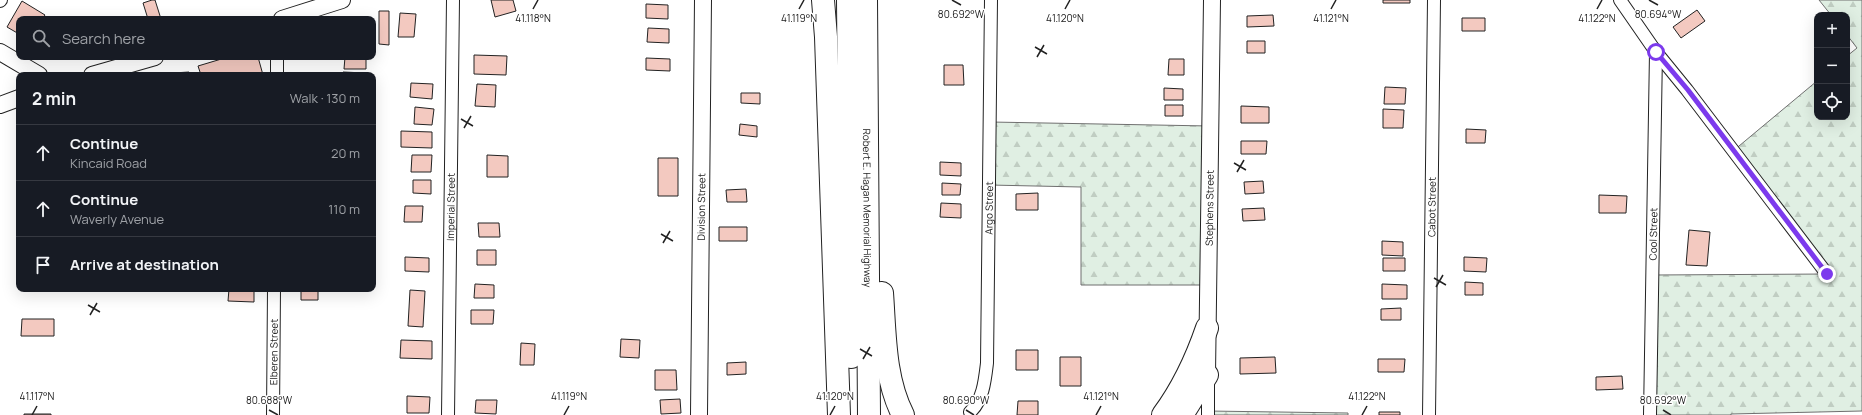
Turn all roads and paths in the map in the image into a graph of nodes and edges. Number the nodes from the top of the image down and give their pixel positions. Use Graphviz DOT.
graph roads {
  1 [pos="339,0"];
  2 [pos="453,0"];
  3 [pos="704,0"];
  4 [pos="823,0"];
  5 [pos="848,0"];
  6 [pos="866,0"];
  7 [pos="991,0"];
  8 [pos="1212,0"];
  9 [pos="1434,0"];
  10 [pos="1620,0"];
  11 [pos="291,16"];
  12 [pos="0,52"];
  13 [pos="1656,52"];
  14 [pos="144,60"];
  15 [pos="277,60"];
  16 [pos="33,72"];
  17 [pos="102,72"];
  18 [pos="277,72"];
  19 [pos="16,99"];
  20 [pos="0,105"];
  21 [pos="868,244"];
  22 [pos="1827,274"];
  23 [pos="274,292"];
  24 [pos="1207,328"];
  25 [pos="1207,375"];
  26 [pos="970,412"];
  27 [pos="273,415"];
  28 [pos="448,415"];
  29 [pos="699,415"];
  30 [pos="839,415"];
  31 [pos="852,415"];
  32 [pos="870,415"];
  33 [pos="903,415"];
  34 [pos="1163,415"];
  35 [pos="1182,415"];
  36 [pos="1208,415"];
  37 [pos="1429,415"];
  38 [pos="1650,415"];
  1 -- 11 [label="street"];
  2 -- 28 [label="street, Imperial Street"];
  3 -- 29 [label="street, Division Street"];
  4 -- 30 [label="highway"];
  5 -- 31 [label="highway"];
  6 -- 21 [label="highway, Robert E. Hagan Memorial Highway"];
  7 -- 26 [label="street, Argo Street"];
  8 -- 24 [label="street, Stephens Street"];
  9 -- 37 [label="street, Cabot Street"];
  10 -- 13 [label="street"];
  12 -- 16 [label="street"];
  13 -- 22 [label="street"];
  13 -- 38 [label="street, Cool Street"];
  14 -- 17 [label="street"];
  15 -- 18 [label="street"];
  19 -- 20 [label="street"];
  21 -- 32 [label="highway, Robert E. Hagan Memorial Highway"];
  21 -- 33 [label="highway"];
  23 -- 27 [label="street, Elberen Street"];
  24 -- 25 [label="street, Stephens Street"];
  24 -- 34 [label="highway"];
  25 -- 35 [label="highway"];
  25 -- 36 [label="street, Stephens Street"];
}
